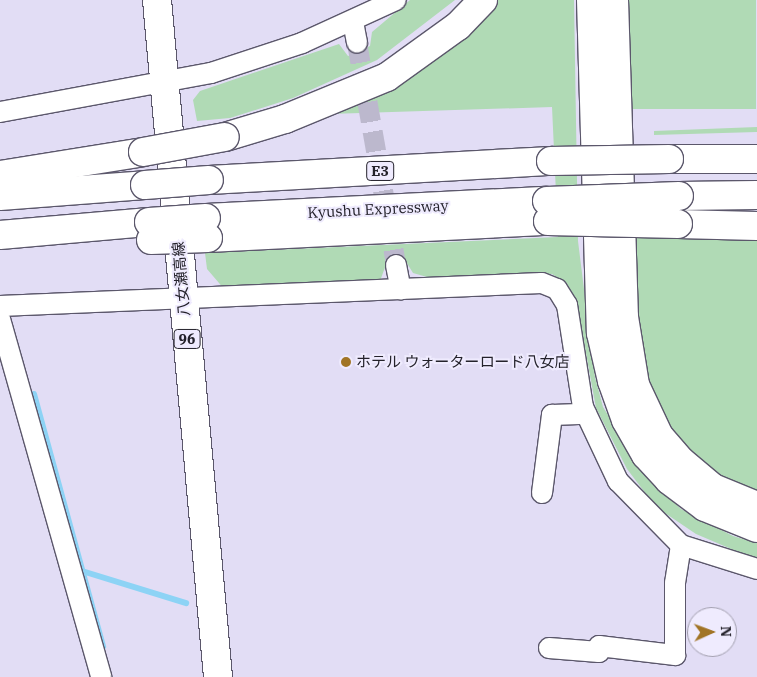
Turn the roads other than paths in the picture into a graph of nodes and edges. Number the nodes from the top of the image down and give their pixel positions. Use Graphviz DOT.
graph roads {
  1 [pos="157,0"];
  2 [pos="396,0"];
  3 [pos="484,0"];
  4 [pos="591,0"];
  5 [pos="614,0"];
  6 [pos="353,22"];
  7 [pos="357,43"];
  8 [pos="164,85"];
  9 [pos="0,112"];
  10 [pos="757,159"];
  11 [pos="0,175"];
  12 [pos="0,196"];
  13 [pos="757,196"];
  14 [pos="547,211"];
  15 [pos="757,226"];
  16 [pos="11,234"];
  17 [pos="396,265"];
  18 [pos="400,290"];
  19 [pos="183,300"];
  20 [pos="0,306"];
  21 [pos="0,319"];
  22 [pos="586,414"];
  23 [pos="542,493"];
  24 [pos="757,506"];
  25 [pos="757,528"];
  26 [pos="681,545"];
  27 [pos="757,569"];
  28 [pos="549,648"];
  29 [pos="102,677"];
  30 [pos="218,677"];
  1 -- 8 [label="main road, 八女瀬高線 / 96"];
  2 -- 6 [label="street"];
  3 -- 11 [label="main road, bridge"];
  4 -- 25 [label="main road"];
  5 -- 24 [label="main road"];
  6 -- 7 [label="street"];
  6 -- 8 [label="street"];
  8 -- 9 [label="street"];
  8 -- 19 [label="main road, 八女瀬高線 / 96"];
  10 -- 12 [label="main road, E3, bridge"];
  13 -- 14 [label="main road, Kyushu Expressway, bridge"];
  14 -- 15 [label="main road, bridge"];
  14 -- 16 [label="main road, Kyushu Expressway, bridge"];
  17 -- 18 [label="street"];
  18 -- 19 [label="street"];
  18 -- 22 [label="street"];
  19 -- 20 [label="street"];
  19 -- 30 [label="main road, 八女瀬高線 / 96"];
  21 -- 29 [label="street"];
  22 -- 23 [label="street"];
  22 -- 26 [label="street"];
  26 -- 27 [label="street"];
  26 -- 28 [label="street"];
}
